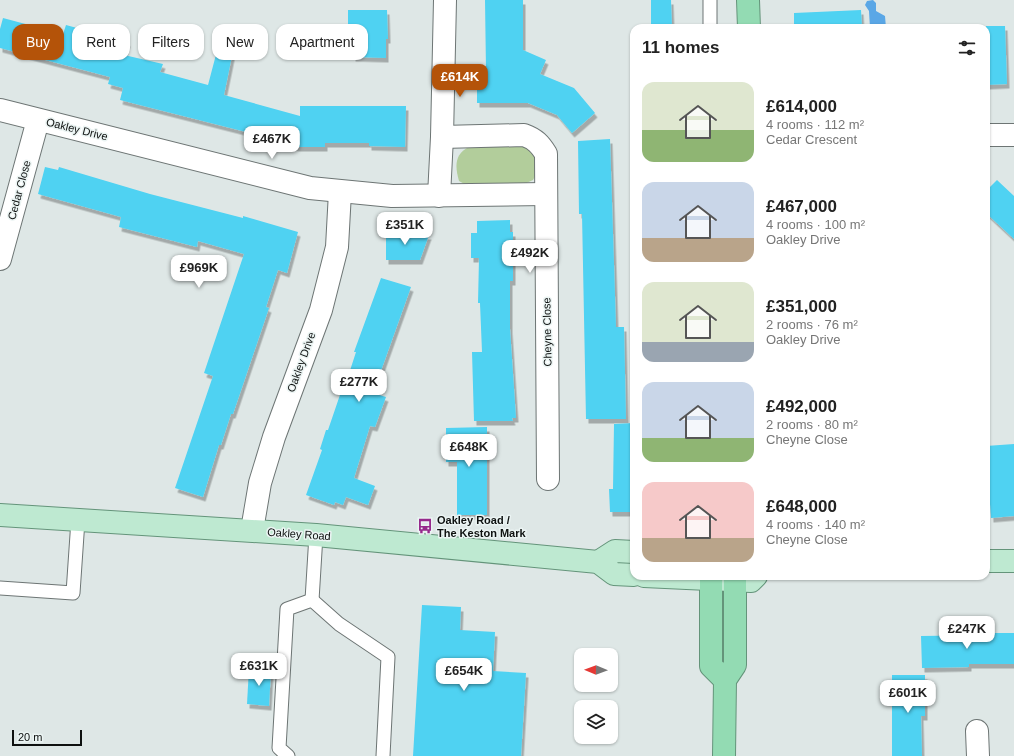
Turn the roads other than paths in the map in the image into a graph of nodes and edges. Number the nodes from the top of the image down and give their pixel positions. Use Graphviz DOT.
graph roads {
  1 [pos="445,0"];
  2 [pos="710,0"];
  3 [pos="748,0"];
  4 [pos="710,24"];
  5 [pos="749,24"];
  6 [pos="0,110"];
  7 [pos="38,120"];
  8 [pos="990,135"];
  9 [pos="1014,135"];
  10 [pos="442,137"];
  11 [pos="340,192"];
  12 [pos="546,194"];
  13 [pos="439,196"];
  14 [pos="0,259"];
  15 [pos="548,479"];
  16 [pos="0,515"];
  17 [pos="78,520"];
  18 [pos="252,530"];
  19 [pos="316,535"];
  20 [pos="630,552"];
  21 [pos="1014,560"];
  22 [pos="990,561"];
  23 [pos="598,562"];
  24 [pos="630,575"];
  25 [pos="711,580"];
  26 [pos="735,580"];
  27 [pos="0,588"];
  28 [pos="312,600"];
  29 [pos="724,680"];
  30 [pos="977,731"];
  31 [pos="288,756"];
  32 [pos="383,756"];
  33 [pos="724,756"];
  34 [pos="978,756"];
  1 -- 10 [label="street"];
  2 -- 4 [label="lane"];
  3 -- 5 [label="highway"];
  6 -- 7 [label="street, Oakley Drive"];
  7 -- 11 [label="street, Oakley Drive"];
  7 -- 14 [label="street, Cedar Close"];
  8 -- 9 [label="street"];
  10 -- 12 [label="street, Cheyne Close"];
  10 -- 13 [label="street"];
  11 -- 13 [label="street, Oakley Drive"];
  11 -- 18 [label="street, Oakley Drive"];
  12 -- 13 [label="street, Oakley Drive"];
  12 -- 15 [label="street, Cheyne Close"];
  16 -- 17 [label="main road, Oakley Road"];
  17 -- 18 [label="main road, Oakley Road"];
  17 -- 27 [label="lane"];
  18 -- 19 [label="main road, Oakley Road"];
  19 -- 23 [label="main road, Oakley Road"];
  19 -- 28 [label="lane"];
  20 -- 23 [label="main road"];
  21 -- 22 [label="main road"];
  23 -- 24 [label="main road"];
  25 -- 29 [label="highway"];
  26 -- 29 [label="highway"];
  28 -- 31 [label="lane"];
  28 -- 32 [label="lane"];
  29 -- 33 [label="highway"];
  30 -- 34 [label="street"];
}
